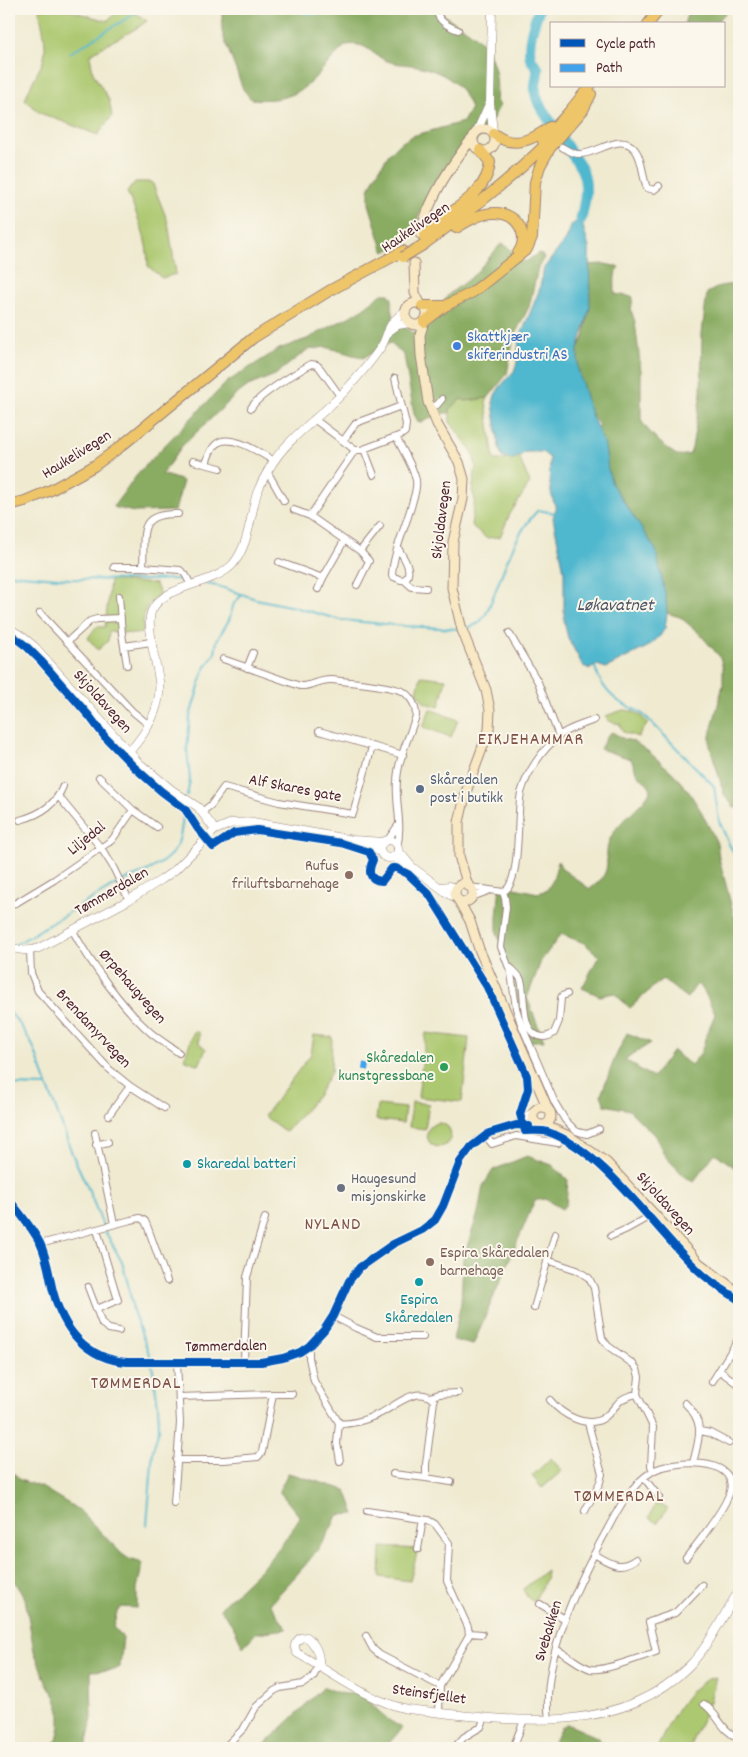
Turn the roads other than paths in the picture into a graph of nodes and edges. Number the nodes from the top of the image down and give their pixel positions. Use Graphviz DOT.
graph roads {
  1 [pos="436,9"];
  2 [pos="492,9"];
  3 [pos="652,9"];
  4 [pos="660,9"];
  5 [pos="642,22"];
  6 [pos="650,22"];
  7 [pos="458,30"];
  8 [pos="590,91"];
  9 [pos="490,102"];
  10 [pos="493,134"];
  11 [pos="475,135"];
  12 [pos="562,147"];
  13 [pos="479,150"];
  14 [pos="454,163"];
  15 [pos="659,186"];
  16 [pos="422,239"];
  17 [pos="511,262"];
  18 [pos="414,263"];
  19 [pos="414,284"];
  20 [pos="422,305"];
  21 [pos="445,306"];
  22 [pos="407,308"];
  23 [pos="424,322"];
  24 [pos="410,323"];
  25 [pos="389,332"];
  26 [pos="421,355"];
  27 [pos="395,378"];
  28 [pos="340,396"];
  29 [pos="442,399"];
  30 [pos="401,406"];
  31 [pos="429,407"];
  32 [pos="251,408"];
  33 [pos="314,420"];
  34 [pos="396,437"];
  35 [pos="343,441"];
  36 [pos="364,449"];
  37 [pos="355,450"];
  38 [pos="193,460"];
  39 [pos="274,461"];
  40 [pos="206,464"];
  41 [pos="220,468"];
  42 [pos="267,471"];
  43 [pos="374,475"];
  44 [pos="284,500"];
  45 [pos="9,505"];
  46 [pos="294,510"];
  47 [pos="178,514"];
  48 [pos="310,516"];
  49 [pos="380,526"];
  50 [pos="344,541"];
  51 [pos="398,548"];
  52 [pos="360,551"];
  53 [pos="280,562"];
  54 [pos="114,567"];
  55 [pos="143,567"];
  56 [pos="323,578"];
  57 [pos="404,580"];
  58 [pos="191,585"];
  59 [pos="357,585"];
  60 [pos="426,588"];
  61 [pos="318,589"];
  62 [pos="119,596"];
  63 [pos="40,613"];
  64 [pos="121,618"];
  65 [pos="9,628"];
  66 [pos="509,633"];
  67 [pos="68,642"];
  68 [pos="151,642"];
  69 [pos="124,646"];
  70 [pos="253,653"];
  71 [pos="223,659"];
  72 [pos="128,665"];
  73 [pos="247,668"];
  74 [pos="594,720"];
  75 [pos="149,725"];
  76 [pos="319,731"];
  77 [pos="559,736"];
  78 [pos="372,747"];
  79 [pos="129,752"];
  80 [pos="403,755"];
  81 [pos="99,777"];
  82 [pos="63,786"];
  83 [pos="59,797"];
  84 [pos="133,810"];
  85 [pos="203,811"];
  86 [pos="20,820"];
  87 [pos="399,824"];
  88 [pos="157,827"];
  89 [pos="215,830"];
  90 [pos="353,840"];
  91 [pos="385,841"];
  92 [pos="101,848"];
  93 [pos="380,851"];
  94 [pos="396,851"];
  95 [pos="441,887"];
  96 [pos="463,887"];
  97 [pos="488,891"];
  98 [pos="503,892"];
  99 [pos="471,898"];
  100 [pos="458,899"];
  101 [pos="129,900"];
  102 [pos="9,904"];
  103 [pos="470,921"];
  104 [pos="72,930"];
  105 [pos="9,946"];
  106 [pos="30,951"];
  107 [pos="508,964"];
  108 [pos="568,994"];
  109 [pos="179,1052"];
  110 [pos="536,1085"];
  111 [pos="130,1086"];
  112 [pos="164,1108"];
  113 [pos="535,1111"];
  114 [pos="549,1112"];
  115 [pos="109,1115"];
  116 [pos="541,1124"];
  117 [pos="516,1125"];
  118 [pos="599,1129"];
  119 [pos="95,1133"];
  120 [pos="485,1135"];
  121 [pos="569,1136"];
  122 [pos="108,1142"];
  123 [pos="558,1143"];
  124 [pos="96,1145"];
  125 [pos="9,1199"];
  126 [pos="654,1214"];
  127 [pos="265,1218"];
  128 [pos="114,1224"];
  129 [pos="97,1230"];
  130 [pos="555,1234"];
  131 [pos="611,1236"];
  132 [pos="40,1244"];
  133 [pos="547,1260"];
  134 [pos="167,1281"];
  135 [pos="88,1287"];
  136 [pos="739,1293"];
  137 [pos="534,1308"];
  138 [pos="97,1309"];
  139 [pos="333,1316"];
  140 [pos="119,1332"];
  141 [pos="423,1337"];
  142 [pos="739,1338"];
  143 [pos="309,1346"];
  144 [pos="244,1361"];
  145 [pos="177,1362"];
  146 [pos="720,1371"];
  147 [pos="712,1382"];
  148 [pos="739,1385"];
  149 [pos="458,1393"];
  150 [pos="273,1394"];
  151 [pos="292,1394"];
  152 [pos="637,1394"];
  153 [pos="430,1397"];
  154 [pos="179,1398"];
  155 [pos="550,1400"];
  156 [pos="685,1404"];
  157 [pos="339,1423"];
  158 [pos="588,1423"];
  159 [pos="700,1431"];
  160 [pos="729,1443"];
  161 [pos="176,1460"];
  162 [pos="340,1461"];
  163 [pos="693,1463"];
  164 [pos="653,1471"];
  165 [pos="393,1474"];
  166 [pos="426,1478"];
  167 [pos="644,1478"];
  168 [pos="451,1482"];
  169 [pos="659,1497"];
  170 [pos="174,1503"];
  171 [pos="367,1511"];
  172 [pos="585,1511"];
  173 [pos="423,1519"];
  174 [pos="418,1549"];
  175 [pos="594,1554"];
  176 [pos="686,1558"];
  177 [pos="636,1559"];
  178 [pos="702,1585"];
  179 [pos="739,1591"];
  180 [pos="540,1604"];
  181 [pos="565,1619"];
  182 [pos="469,1633"];
  183 [pos="482,1634"];
  184 [pos="366,1636"];
  185 [pos="557,1650"];
  186 [pos="319,1666"];
  187 [pos="440,1686"];
  188 [pos="704,1704"];
  189 [pos="439,1712"];
  190 [pos="485,1717"];
  191 [pos="524,1720"];
  192 [pos="549,1720"];
  193 [pos="739,1738"];
  194 [pos="224,1748"];
  195 [pos="454,1748"];
  196 [pos="513,1748"];
  1 -- 7 [label="street"];
  2 -- 9 [label="street"];
  3 -- 5 [label="highway"];
  4 -- 6 [label="highway"];
  8 -- 10 [label="highway"];
  8 -- 16 [label="highway, Haukelivegen"];
  8 -- 17 [label="highway"];
  9 -- 10 [label="street"];
  9 -- 11 [label="street"];
  10 -- 11 [label="main road"];
  10 -- 13 [label="main road"];
  11 -- 13 [label="main road"];
  11 -- 14 [label="main road"];
  12 -- 15 [label="street"];
  13 -- 14 [label="main road"];
  13 -- 16 [label="highway"];
  14 -- 16 [label="main road"];
  16 -- 17 [label="highway"];
  16 -- 45 [label="highway, Haukelivegen, bridge"];
  17 -- 21 [label="highway"];
  18 -- 19 [label="main road"];
  19 -- 20 [label="main road"];
  19 -- 22 [label="main road"];
  20 -- 21 [label="highway"];
  20 -- 22 [label="main road"];
  20 -- 23 [label="main road"];
  21 -- 23 [label="highway"];
  22 -- 24 [label="main road"];
  22 -- 25 [label="street"];
  23 -- 24 [label="main road"];
  23 -- 26 [label="main road, Skjoldavegen"];
  24 -- 25 [label="street"];
  24 -- 26 [label="main road, Skjoldavegen"];
  25 -- 28 [label="street"];
  26 -- 31 [label="main road, Skjoldavegen"];
  27 -- 30 [label="street"];
  28 -- 32 [label="street"];
  28 -- 33 [label="street"];
  29 -- 31 [label="street"];
  30 -- 34 [label="street"];
  30 -- 35 [label="street"];
  31 -- 96 [label="main road, Skjoldavegen"];
  33 -- 35 [label="street"];
  33 -- 39 [label="street"];
  34 -- 36 [label="street"];
  34 -- 51 [label="street"];
  35 -- 37 [label="street"];
  36 -- 37 [label="street"];
  36 -- 43 [label="street"];
  37 -- 48 [label="street"];
  38 -- 40 [label="street"];
  39 -- 40 [label="street"];
  39 -- 42 [label="street"];
  40 -- 41 [label="street"];
  42 -- 44 [label="street"];
  42 -- 58 [label="street"];
  46 -- 48 [label="street"];
  47 -- 55 [label="street"];
  48 -- 50 [label="street"];
  49 -- 52 [label="street"];
  50 -- 52 [label="street"];
  50 -- 56 [label="street"];
  51 -- 57 [label="street"];
  51 -- 57 [label="street"];
  52 -- 59 [label="street"];
  53 -- 56 [label="street"];
  54 -- 55 [label="street"];
  55 -- 58 [label="street"];
  56 -- 61 [label="street"];
  57 -- 60 [label="street"];
  58 -- 68 [label="street"];
  62 -- 64 [label="street"];
  63 -- 67 [label="street"];
  64 -- 67 [label="street"];
  64 -- 69 [label="street"];
  65 -- 79 [label="street, Skjoldavegen"];
  66 -- 77 [label="street"];
  67 -- 75 [label="street"];
  68 -- 69 [label="street"];
  68 -- 75 [label="street"];
  69 -- 72 [label="street"];
  70 -- 73 [label="street"];
  71 -- 73 [label="street"];
  73 -- 80 [label="street"];
  74 -- 77 [label="street"];
  75 -- 79 [label="street"];
  76 -- 78 [label="street"];
  77 -- 98 [label="street"];
  78 -- 80 [label="street"];
  78 -- 85 [label="street, Alf Skares gate"];
  79 -- 85 [label="street, Skjoldavegen"];
  80 -- 87 [label="street"];
  81 -- 84 [label="street"];
  82 -- 83 [label="street"];
  83 -- 86 [label="street"];
  83 -- 92 [label="street"];
  84 -- 88 [label="street"];
  84 -- 92 [label="street, Liljedal"];
  85 -- 89 [label="street, Skjoldavegen"];
  87 -- 91 [label="street"];
  87 -- 94 [label="street"];
  89 -- 90 [label="street"];
  89 -- 101 [label="street, Tømmerdalen"];
  90 -- 91 [label="street"];
  90 -- 93 [label="street"];
  91 -- 93 [label="street"];
  91 -- 94 [label="street"];
  92 -- 101 [label="street"];
  92 -- 102 [label="street, Liljedal"];
  93 -- 94 [label="street"];
  94 -- 95 [label="street, Skjoldavegen"];
  95 -- 96 [label="street"];
  95 -- 100 [label="street, Skjoldavegen"];
  96 -- 97 [label="street"];
  96 -- 99 [label="main road"];
  96 -- 100 [label="main road"];
  97 -- 98 [label="street"];
  97 -- 99 [label="street"];
  98 -- 107 [label="street"];
  99 -- 100 [label="main road"];
  99 -- 103 [label="main road, Skjoldavegen"];
  100 -- 103 [label="main road, Skjoldavegen"];
  101 -- 104 [label="street, Tømmerdalen"];
  103 -- 110 [label="main road, Skjoldavegen"];
  104 -- 106 [label="street, Tømmerdalen"];
  104 -- 109 [label="street, Ørpehaugvegen"];
  105 -- 106 [label="street"];
  106 -- 111 [label="street, Brendamyrvegen"];
  107 -- 108 [label="street"];
  107 -- 118 [label="street"];
  110 -- 113 [label="main road, Skjoldavegen"];
  110 -- 114 [label="main road, Skjoldavegen"];
  111 -- 112 [label="street, Brendamyrvegen"];
  111 -- 115 [label="street"];
  113 -- 114 [label="main road"];
  113 -- 116 [label="main road"];
  113 -- 117 [label="street, Tømmerdalen"];
  114 -- 116 [label="main road"];
  114 -- 121 [label="main road, Skjoldavegen"];
  116 -- 117 [label="street, Tømmerdalen"];
  116 -- 121 [label="main road, Skjoldavegen"];
  117 -- 120 [label="street, Tømmerdalen"];
  119 -- 124 [label="street"];
  120 -- 123 [label="street"];
  120 -- 139 [label="street, Tømmerdalen"];
  121 -- 126 [label="main road, Skjoldavegen"];
  122 -- 124 [label="street"];
  124 -- 128 [label="street"];
  125 -- 132 [label="street, Tømmerdalen"];
  126 -- 131 [label="street"];
  126 -- 136 [label="main road, Skjoldavegen"];
  127 -- 144 [label="street"];
  128 -- 129 [label="street"];
  128 -- 134 [label="street"];
  129 -- 132 [label="street"];
  129 -- 138 [label="street"];
  130 -- 133 [label="street"];
  132 -- 145 [label="street, Tømmerdalen"];
  133 -- 137 [label="street"];
  133 -- 152 [label="street"];
  135 -- 138 [label="street"];
  138 -- 140 [label="street"];
  139 -- 141 [label="street"];
  139 -- 143 [label="street, Tømmerdalen"];
  142 -- 146 [label="street"];
  143 -- 144 [label="street, Tømmerdalen"];
  143 -- 157 [label="street"];
  144 -- 145 [label="street, Tømmerdalen"];
  145 -- 154 [label="street"];
  146 -- 147 [label="street"];
  146 -- 148 [label="street"];
  149 -- 153 [label="street"];
  150 -- 151 [label="street"];
  150 -- 154 [label="street"];
  150 -- 161 [label="street"];
  152 -- 158 [label="street"];
  152 -- 164 [label="street"];
  153 -- 157 [label="street"];
  153 -- 166 [label="street"];
  154 -- 161 [label="street"];
  155 -- 158 [label="street"];
  156 -- 159 [label="street"];
  157 -- 162 [label="street"];
  158 -- 172 [label="street"];
  159 -- 160 [label="street"];
  159 -- 163 [label="street"];
  161 -- 170 [label="street"];
  163 -- 164 [label="street, Svebakken"];
  163 -- 176 [label="street, Svebakken"];
  164 -- 167 [label="street, Svebakken"];
  165 -- 166 [label="street"];
  166 -- 168 [label="street"];
  167 -- 169 [label="street"];
  167 -- 175 [label="street, Svebakken"];
  171 -- 173 [label="street"];
  173 -- 174 [label="street"];
  173 -- 182 [label="street"];
  175 -- 177 [label="street"];
  175 -- 181 [label="street, Svebakken"];
  178 -- 185 [label="street"];
  179 -- 192 [label="street, Steinsfjellet"];
  180 -- 181 [label="street"];
  181 -- 185 [label="street, Svebakken"];
  182 -- 183 [label="street"];
  182 -- 187 [label="street"];
  184 -- 187 [label="street"];
  185 -- 192 [label="street, Svebakken"];
  186 -- 189 [label="street, Steinsfjellet"];
  186 -- 194 [label="street"];
  187 -- 189 [label="street"];
  188 -- 193 [label="street"];
  189 -- 190 [label="street, Steinsfjellet"];
  190 -- 191 [label="street, Steinsfjellet"];
  190 -- 195 [label="street, Steinsfjellet"];
  191 -- 192 [label="street, Steinsfjellet"];
  191 -- 196 [label="street"];
}
